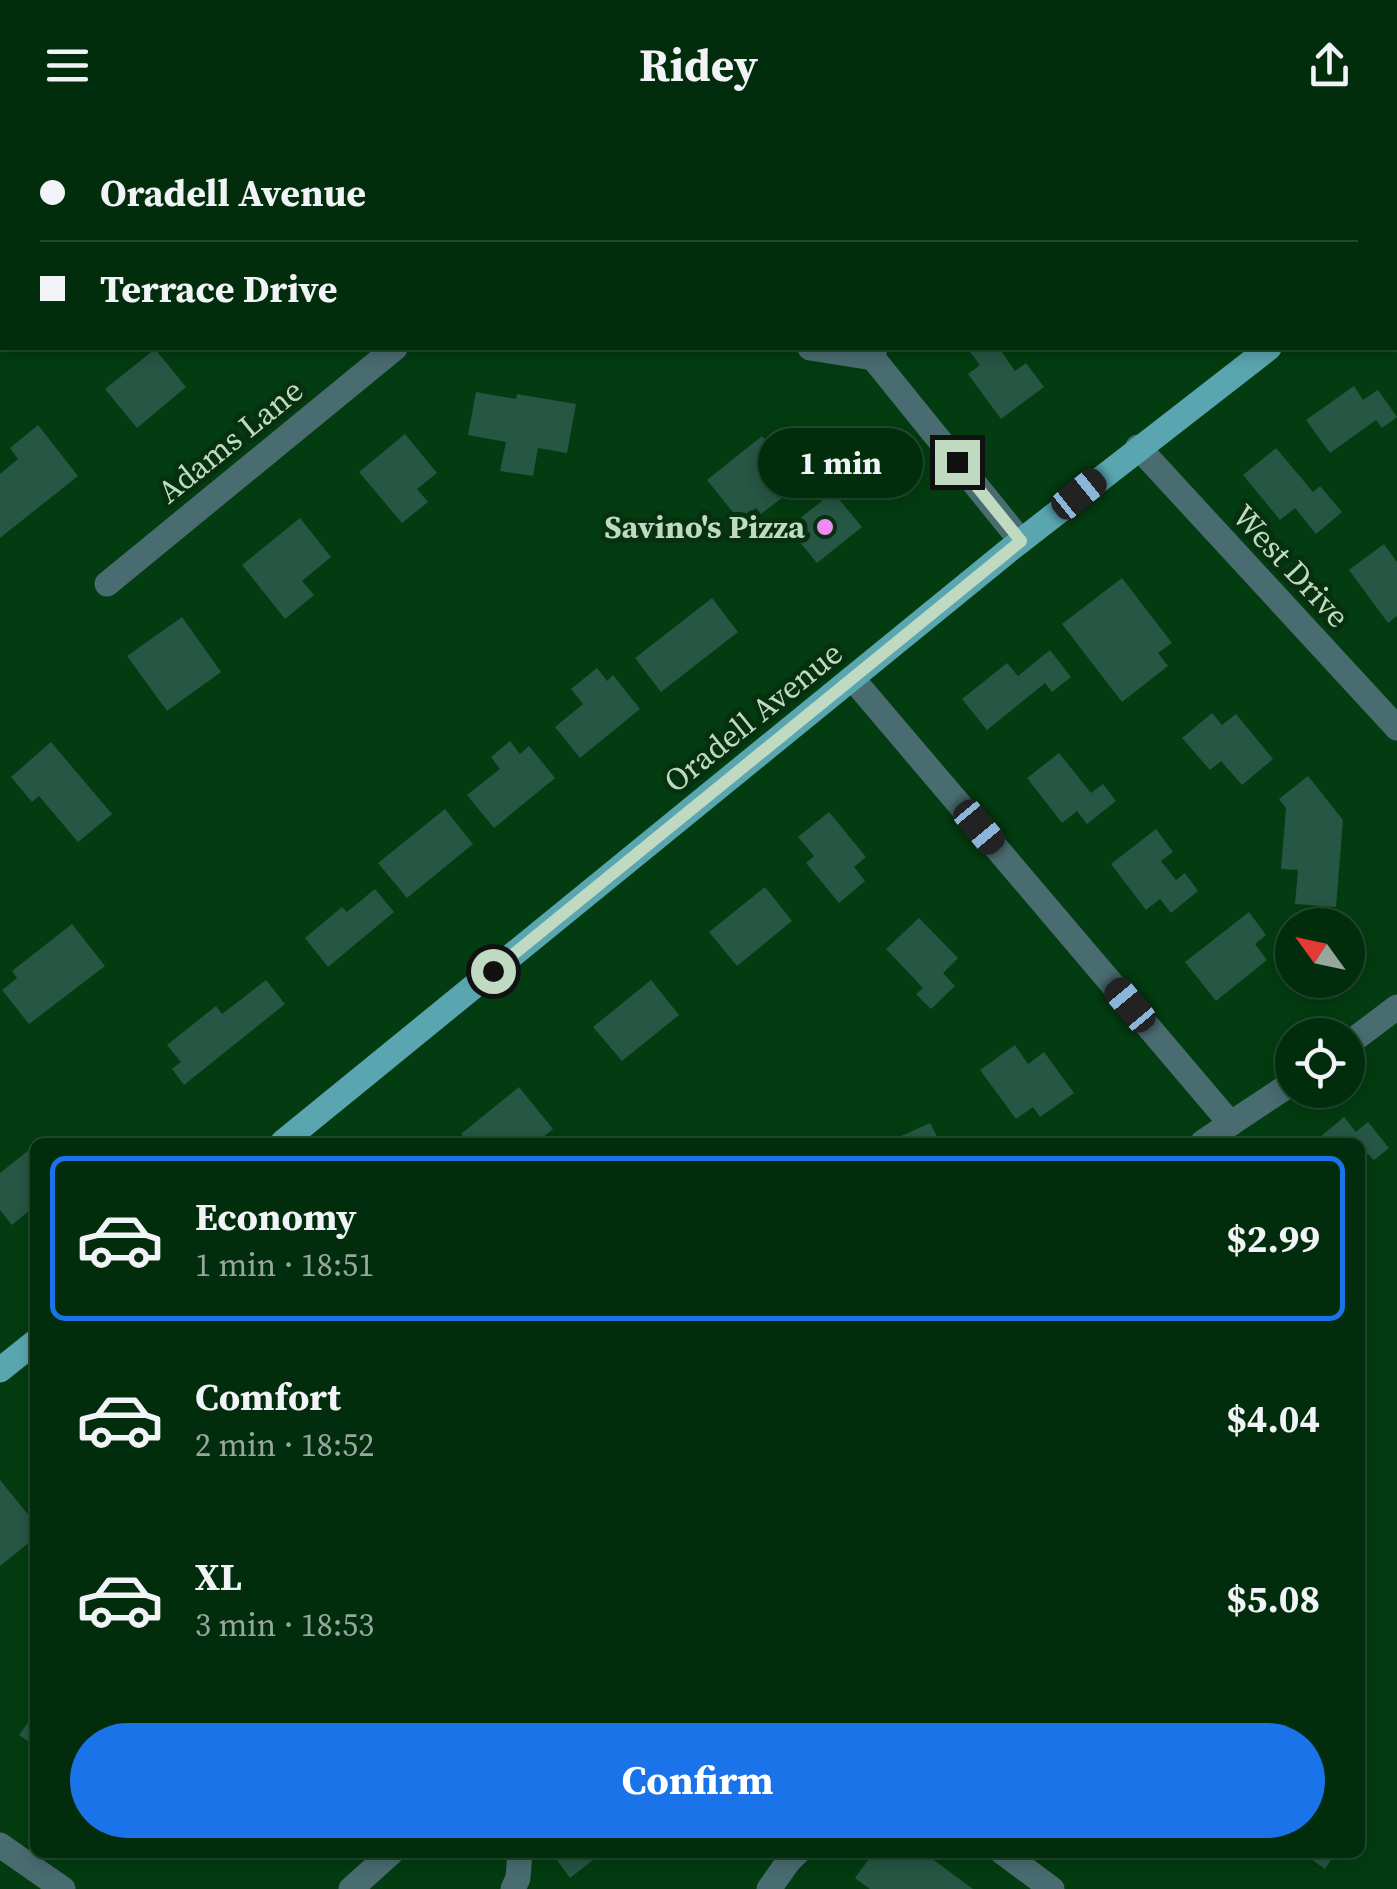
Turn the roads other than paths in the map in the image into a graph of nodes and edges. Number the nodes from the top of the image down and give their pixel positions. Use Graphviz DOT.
graph roads {
  1 [pos="393,350"];
  2 [pos="842,350"];
  3 [pos="1267,350"];
  4 [pos="874,352"];
  5 [pos="1138,447"];
  6 [pos="1021,541"];
  7 [pos="107,584"];
  8 [pos="852,678"];
  9 [pos="1397,728"];
  10 [pos="1397,1007"];
  11 [pos="1365,1031"];
  12 [pos="1275,1095"];
  13 [pos="1232,1124"];
  14 [pos="288,1138"];
  15 [pos="1210,1138"];
  16 [pos="30,1346"];
  17 [pos="0,1370"];
  18 [pos="0,1845"];
  19 [pos="385,1858"];
  20 [pos="520,1858"];
  21 [pos="795,1858"];
  22 [pos="1010,1858"];
  23 [pos="779,1885"];
  24 [pos="63,1889"];
  25 [pos="351,1889"];
  26 [pos="513,1889"];
  27 [pos="1052,1889"];
  1 -- 7 [label="street, Adams Lane"];
  2 -- 4 [label="street"];
  3 -- 5 [label="main road, Oradell Avenue"];
  4 -- 6 [label="street"];
  5 -- 6 [label="main road, Oradell Avenue"];
  5 -- 9 [label="street, West Drive"];
  6 -- 8 [label="main road, Oradell Avenue"];
  8 -- 13 [label="street"];
  8 -- 14 [label="main road, Oradell Avenue"];
  10 -- 11 [label="street"];
  12 -- 13 [label="street"];
  13 -- 15 [label="street"];
  16 -- 17 [label="main road"];
  18 -- 24 [label="street"];
  19 -- 25 [label="street"];
  20 -- 26 [label="street"];
  21 -- 23 [label="street"];
  22 -- 27 [label="street"];
}
